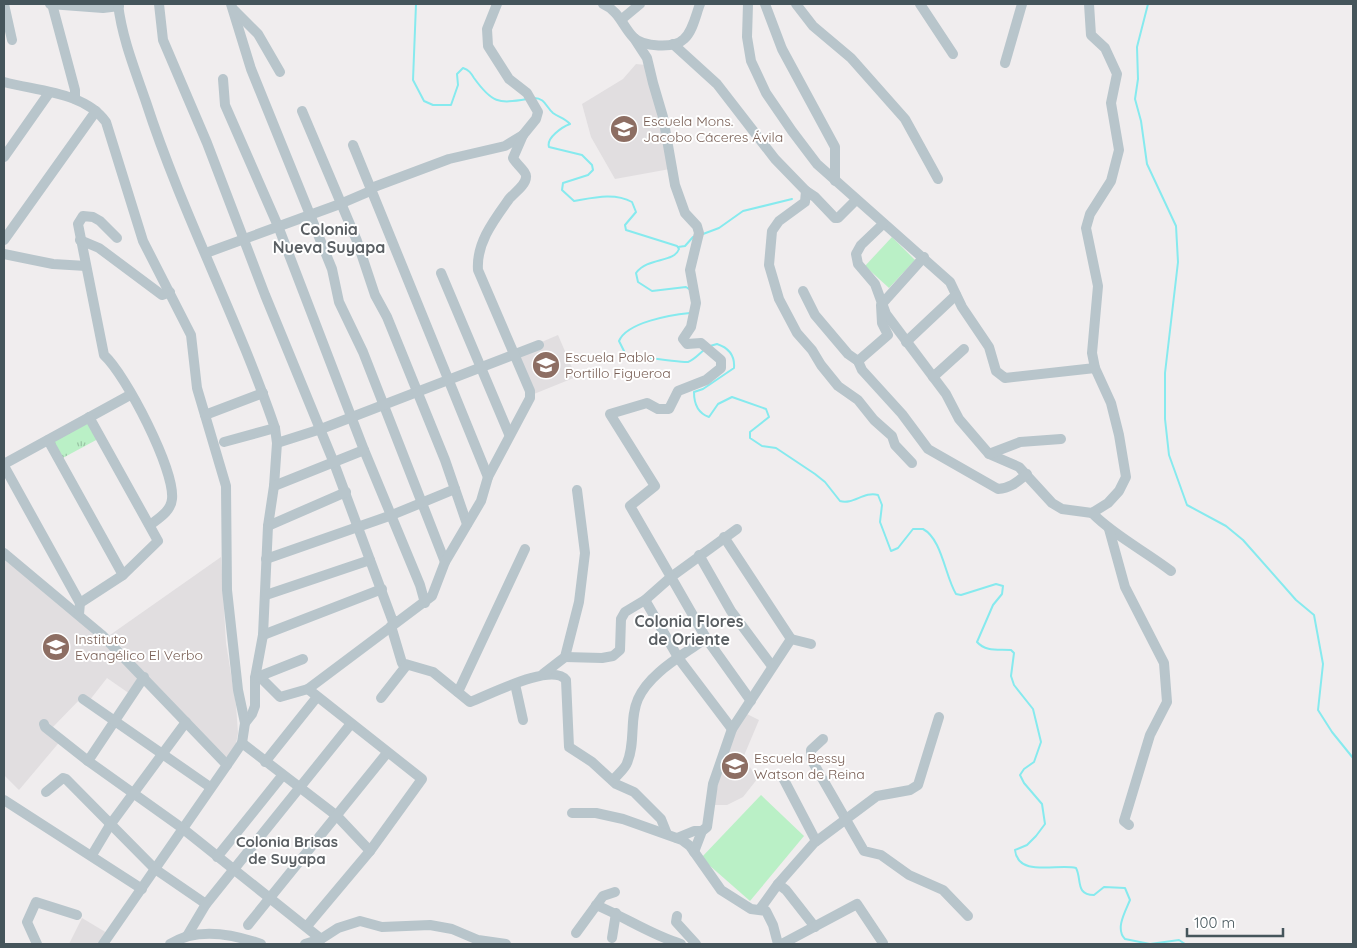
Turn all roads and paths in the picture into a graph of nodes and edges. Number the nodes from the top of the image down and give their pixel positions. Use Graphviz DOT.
graph roads {
  1 [pos="4,4"];
  2 [pos="51,4"];
  3 [pos="159,4"];
  4 [pos="497,4"];
  5 [pos="602,4"];
  6 [pos="640,4"];
  7 [pos="700,4"];
  8 [pos="744,4"];
  9 [pos="748,4"];
  10 [pos="765,4"];
  11 [pos="796,4"];
  12 [pos="920,4"];
  13 [pos="1022,4"];
  14 [pos="1089,4"];
  15 [pos="119,5"];
  16 [pos="232,7"];
  17 [pos="622,19"];
  18 [pos="634,38"];
  19 [pos="12,40"];
  20 [pos="673,44"];
  21 [pos="952,54"];
  22 [pos="1005,63"];
  23 [pos="280,72"];
  24 [pos="223,79"];
  25 [pos="4,82"];
  26 [pos="49,93"];
  27 [pos="75,99"];
  28 [pos="96,110"];
  29 [pos="302,111"];
  30 [pos="523,135"];
  31 [pos="354,145"];
  32 [pos="846,150"];
  33 [pos="4,157"];
  34 [pos="835,157"];
  35 [pos="822,169"];
  36 [pos="938,179"];
  37 [pos="835,180"];
  38 [pos="371,190"];
  39 [pos="806,191"];
  40 [pos="856,200"];
  41 [pos="340,204"];
  42 [pos="309,215"];
  43 [pos="883,224"];
  44 [pos="278,226"];
  45 [pos="117,238"];
  46 [pos="243,239"];
  47 [pos="4,240"];
  48 [pos="80,240"];
  49 [pos="206,253"];
  50 [pos="4,254"];
  51 [pos="924,257"];
  52 [pos="86,266"];
  53 [pos="441,273"];
  54 [pos="803,291"];
  55 [pos="170,292"];
  56 [pos="956,295"];
  57 [pos="881,304"];
  58 [pos="906,342"];
  59 [pos="539,345"];
  60 [pos="964,349"];
  61 [pos="513,354"];
  62 [pos="858,361"];
  63 [pos="480,367"];
  64 [pos="1094,368"];
  65 [pos="933,377"];
  66 [pos="448,380"];
  67 [pos="263,393"];
  68 [pos="416,393"];
  69 [pos="130,394"];
  70 [pos="383,404"];
  71 [pos="206,415"];
  72 [pos="89,417"];
  73 [pos="352,417"];
  74 [pos="275,428"];
  75 [pos="321,429"];
  76 [pos="509,434"];
  77 [pos="1061,439"];
  78 [pos="48,440"];
  79 [pos="224,442"];
  80 [pos="276,443"];
  81 [pos="364,450"];
  82 [pos="989,454"];
  83 [pos="334,463"];
  84 [pos="912,464"];
  85 [pos="4,465"];
  86 [pos="1027,474"];
  87 [pos="488,477"];
  88 [pos="274,486"];
  89 [pos="455,489"];
  90 [pos="577,490"];
  91 [pos="346,492"];
  92 [pos="422,502"];
  93 [pos="1092,513"];
  94 [pos="392,515"];
  95 [pos="467,524"];
  96 [pos="150,525"];
  97 [pos="268,526"];
  98 [pos="357,527"];
  99 [pos="737,529"];
  100 [pos="1109,529"];
  101 [pos="724,537"];
  102 [pos="525,548"];
  103 [pos="4,553"];
  104 [pos="698,556"];
  105 [pos="266,560"];
  106 [pos="370,560"];
  107 [pos="444,562"];
  108 [pos="1171,571"];
  109 [pos="123,575"];
  110 [pos="671,577"];
  111 [pos="382,589"];
  112 [pos="266,595"];
  113 [pos="645,600"];
  114 [pos="425,603"];
  115 [pos="80,609"];
  116 [pos="394,623"];
  117 [pos="263,635"];
  118 [pos="706,638"];
  119 [pos="791,639"];
  120 [pos="810,644"];
  121 [pos="564,657"];
  122 [pos="303,659"];
  123 [pos="679,659"];
  124 [pos="406,666"];
  125 [pos="772,666"];
  126 [pos="543,674"];
  127 [pos="144,677"];
  128 [pos="257,677"];
  129 [pos="515,684"];
  130 [pos="308,689"];
  131 [pos="458,692"];
  132 [pos="317,697"];
  133 [pos="381,698"];
  134 [pos="83,699"];
  135 [pos="751,701"];
  136 [pos="939,717"];
  137 [pos="115,719"];
  138 [pos="523,720"];
  139 [pos="186,722"];
  140 [pos="245,723"];
  141 [pos="44,724"];
  142 [pos="350,725"];
  143 [pos="732,730"];
  144 [pos="823,739"];
  145 [pos="242,743"];
  146 [pos="387,753"];
  147 [pos="161,754"];
  148 [pos="88,761"];
  149 [pos="265,762"];
  150 [pos="227,765"];
  151 [pos="282,776"];
  152 [pos="782,776"];
  153 [pos="613,780"];
  154 [pos="210,787"];
  155 [pos="300,789"];
  156 [pos="46,792"];
  157 [pos="133,795"];
  158 [pos="4,800"];
  159 [pos="572,813"];
  160 [pos="336,816"];
  161 [pos="845,821"];
  162 [pos="110,825"];
  163 [pos="1129,825"];
  164 [pos="182,828"];
  165 [pos="702,831"];
  166 [pos="672,836"];
  167 [pos="816,841"];
  168 [pos="370,851"];
  169 [pos="694,852"];
  170 [pos="92,855"];
  171 [pos="217,857"];
  172 [pos="155,869"];
  173 [pos="235,869"];
  174 [pos="778,884"];
  175 [pos="142,889"];
  176 [pos="615,892"];
  177 [pos="270,897"];
  178 [pos="206,904"];
  179 [pos="596,905"];
  180 [pos="760,909"];
  181 [pos="616,914"];
  182 [pos="77,915"];
  183 [pos="677,916"];
  184 [pos="968,916"];
  185 [pos="248,924"];
  186 [pos="307,926"];
  187 [pos="814,927"];
  188 [pos="576,933"];
  189 [pos="187,936"];
  190 [pos="612,938"];
  191 [pos="321,939"];
  192 [pos="883,943"];
  193 [pos="37,944"];
  194 [pos="103,944"];
  195 [pos="170,944"];
  196 [pos="261,944"];
  197 [pos="305,944"];
  198 [pos="506,944"];
  199 [pos="681,944"];
  200 [pos="696,944"];
  201 [pos="778,944"];
  202 [pos="782,944"];
  1 -- 19 [label="street"];
  2 -- 15 [label="street"];
  2 -- 27 [label="street"];
  3 -- 46 [label="street"];
  4 -- 30 [label="street"];
  5 -- 17 [label="street"];
  6 -- 17 [label="street"];
  7 -- 20 [label="street"];
  8 -- 9 [label="street"];
  9 -- 35 [label="street"];
  10 -- 34 [label="street"];
  11 -- 36 [label="street"];
  12 -- 21 [label="street"];
  13 -- 22 [label="street"];
  14 -- 64 [label="street"];
  15 -- 49 [label="street"];
  16 -- 23 [label="street"];
  16 -- 42 [label="street"];
  17 -- 18 [label="street"];
  18 -- 20 [label="street"];
  18 -- 110 [label="street"];
  20 -- 39 [label="street"];
  24 -- 44 [label="street"];
  25 -- 26 [label="street"];
  26 -- 27 [label="street"];
  26 -- 33 [label="street"];
  27 -- 28 [label="street"];
  28 -- 47 [label="street"];
  28 -- 55 [label="street"];
  29 -- 41 [label="street"];
  30 -- 38 [label="street"];
  30 -- 61 [label="street"];
  31 -- 38 [label="street"];
  32 -- 34 [label="street"];
  34 -- 35 [label="street"];
  34 -- 37 [label="street"];
  35 -- 37 [label="street"];
  37 -- 40 [label="street"];
  38 -- 41 [label="street"];
  38 -- 66 [label="street"];
  39 -- 40 [label="street"];
  39 -- 84 [label="street"];
  40 -- 43 [label="street"];
  41 -- 42 [label="street"];
  41 -- 68 [label="street"];
  42 -- 44 [label="street"];
  42 -- 70 [label="street"];
  43 -- 51 [label="street"];
  43 -- 57 [label="street"];
  44 -- 46 [label="street"];
  44 -- 73 [label="street"];
  45 -- 48 [label="street"];
  46 -- 49 [label="street"];
  46 -- 75 [label="street"];
  48 -- 52 [label="street"];
  48 -- 55 [label="street"];
  49 -- 67 [label="street"];
  50 -- 52 [label="street"];
  51 -- 56 [label="street"];
  51 -- 57 [label="street"];
  52 -- 69 [label="street"];
  53 -- 63 [label="street"];
  54 -- 62 [label="street"];
  55 -- 71 [label="street"];
  56 -- 58 [label="street"];
  56 -- 64 [label="street"];
  57 -- 58 [label="street"];
  57 -- 62 [label="street"];
  58 -- 65 [label="street"];
  59 -- 61 [label="street"];
  60 -- 65 [label="street"];
  61 -- 63 [label="street"];
  61 -- 76 [label="street"];
  62 -- 86 [label="street"];
  63 -- 66 [label="street"];
  63 -- 76 [label="street"];
  64 -- 93 [label="street"];
  65 -- 82 [label="street"];
  66 -- 68 [label="street"];
  66 -- 87 [label="street"];
  67 -- 71 [label="street"];
  67 -- 74 [label="street"];
  68 -- 70 [label="street"];
  68 -- 89 [label="street"];
  69 -- 72 [label="street"];
  69 -- 96 [label="street"];
  70 -- 73 [label="street"];
  70 -- 92 [label="street"];
  71 -- 140 [label="street"];
  72 -- 78 [label="street"];
  72 -- 96 [label="street"];
  73 -- 75 [label="street"];
  73 -- 81 [label="street"];
  74 -- 79 [label="street"];
  74 -- 80 [label="street"];
  75 -- 80 [label="street"];
  75 -- 83 [label="street"];
  76 -- 87 [label="street"];
  77 -- 82 [label="street"];
  78 -- 85 [label="street"];
  78 -- 109 [label="street"];
  80 -- 88 [label="street"];
  81 -- 83 [label="street"];
  81 -- 94 [label="street"];
  82 -- 86 [label="street"];
  83 -- 88 [label="street"];
  83 -- 91 [label="street"];
  85 -- 115 [label="street"];
  86 -- 93 [label="street"];
  87 -- 95 [label="street"];
  88 -- 97 [label="street"];
  89 -- 92 [label="street"];
  89 -- 95 [label="street"];
  90 -- 121 [label="street"];
  91 -- 97 [label="street"];
  91 -- 98 [label="street"];
  92 -- 94 [label="street"];
  92 -- 107 [label="street"];
  93 -- 100 [label="street"];
  94 -- 98 [label="street"];
  94 -- 114 [label="street"];
  95 -- 107 [label="street"];
  96 -- 109 [label="street"];
  97 -- 105 [label="street"];
  98 -- 105 [label="street"];
  98 -- 106 [label="street"];
  99 -- 101 [label="street"];
  100 -- 108 [label="street"];
  100 -- 163 [label="street"];
  101 -- 104 [label="street"];
  101 -- 119 [label="street"];
  102 -- 131 [label="street"];
  103 -- 115 [label="street"];
  104 -- 110 [label="street"];
  104 -- 125 [label="street"];
  105 -- 112 [label="street"];
  106 -- 111 [label="street"];
  106 -- 112 [label="street"];
  107 -- 114 [label="street"];
  109 -- 115 [label="street"];
  110 -- 113 [label="street"];
  110 -- 118 [label="street"];
  111 -- 116 [label="street"];
  111 -- 117 [label="street"];
  112 -- 117 [label="street"];
  113 -- 121 [label="street"];
  113 -- 123 [label="street"];
  114 -- 116 [label="street"];
  115 -- 127 [label="street"];
  116 -- 124 [label="street"];
  116 -- 130 [label="street"];
  117 -- 128 [label="street"];
  118 -- 123 [label="street"];
  118 -- 135 [label="street"];
  119 -- 120 [label="street"];
  119 -- 125 [label="street"];
  121 -- 126 [label="street"];
  122 -- 128 [label="street"];
  123 -- 143 [label="street"];
  123 -- 153 [label="street"];
  124 -- 131 [label="street"];
  124 -- 133 [label="street"];
  125 -- 135 [label="street"];
  126 -- 129 [label="street"];
  126 -- 153 [label="street"];
  127 -- 137 [label="street"];
  127 -- 139 [label="street"];
  128 -- 130 [label="street"];
  128 -- 140 [label="street"];
  129 -- 131 [label="street"];
  129 -- 138 [label="street"];
  130 -- 132 [label="street"];
  132 -- 142 [label="street"];
  132 -- 149 [label="street"];
  134 -- 137 [label="street"];
  135 -- 143 [label="street"];
  136 -- 161 [label="street"];
  137 -- 147 [label="street"];
  137 -- 148 [label="street"];
  139 -- 147 [label="street"];
  139 -- 150 [label="street"];
  140 -- 145 [label="street"];
  141 -- 148 [label="street"];
  142 -- 146 [label="street"];
  142 -- 155 [label="street"];
  143 -- 165 [label="street"];
  144 -- 161 [label="street"];
  145 -- 149 [label="street"];
  145 -- 150 [label="street"];
  146 -- 160 [label="street"];
  146 -- 168 [label="street"];
  147 -- 154 [label="street"];
  147 -- 157 [label="street"];
  148 -- 157 [label="street"];
  149 -- 151 [label="street"];
  150 -- 154 [label="street"];
  151 -- 155 [label="street"];
  151 -- 171 [label="street"];
  152 -- 167 [label="street"];
  153 -- 166 [label="street"];
  154 -- 164 [label="street"];
  155 -- 160 [label="street"];
  155 -- 173 [label="street"];
  156 -- 162 [label="street"];
  157 -- 162 [label="street"];
  157 -- 164 [label="street"];
  158 -- 170 [label="street"];
  159 -- 166 [label="street"];
  160 -- 168 [label="street"];
  160 -- 177 [label="street"];
  161 -- 167 [label="street"];
  161 -- 184 [label="street"];
  162 -- 170 [label="street"];
  162 -- 172 [label="street"];
  164 -- 171 [label="street"];
  164 -- 172 [label="street"];
  165 -- 166 [label="street"];
  165 -- 169 [label="street"];
  166 -- 169 [label="street"];
  167 -- 174 [label="street"];
  168 -- 186 [label="street"];
  169 -- 180 [label="street"];
  170 -- 175 [label="street"];
  171 -- 173 [label="street"];
  172 -- 175 [label="street"];
  172 -- 178 [label="street"];
  173 -- 177 [label="street"];
  173 -- 178 [label="street"];
  174 -- 180 [label="street"];
  174 -- 187 [label="street"];
  175 -- 194 [label="street"];
  176 -- 179 [label="street"];
  177 -- 185 [label="street"];
  177 -- 186 [label="street"];
  178 -- 189 [label="street"];
  179 -- 181 [label="street"];
  179 -- 188 [label="street"];
  180 -- 201 [label="street"];
  181 -- 190 [label="street"];
  181 -- 199 [label="street"];
  182 -- 193 [label="street"];
  183 -- 200 [label="street"];
  186 -- 191 [label="street"];
  187 -- 192 [label="street"];
  187 -- 202 [label="street"];
  189 -- 195 [label="street"];
  189 -- 196 [label="street"];
  191 -- 197 [label="street"];
  191 -- 198 [label="street"];
}
